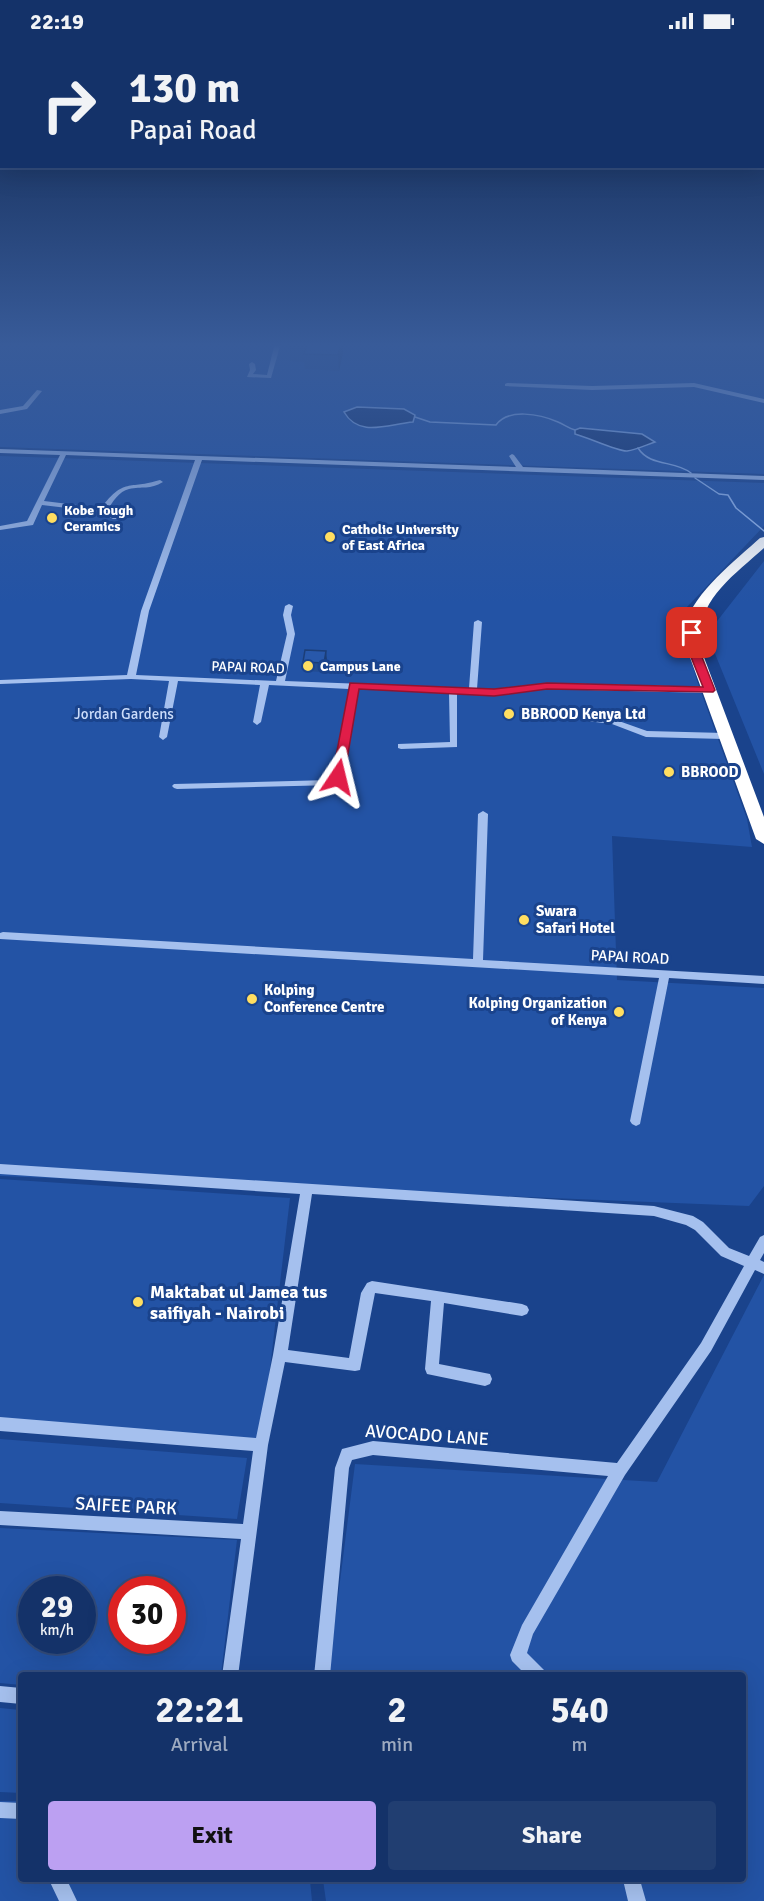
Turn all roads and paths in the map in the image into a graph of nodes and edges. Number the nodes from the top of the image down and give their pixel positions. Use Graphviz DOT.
graph roads {
  1 [pos="0,451"];
  2 [pos="64,453"];
  3 [pos="512,456"];
  4 [pos="199,458"];
  5 [pos="520,468"];
  6 [pos="764,478"];
  7 [pos="160,482"];
  8 [pos="40,503"];
  9 [pos="103,510"];
  10 [pos="115,518"];
  11 [pos="0,528"];
  12 [pos="764,541"];
  13 [pos="289,606"];
  14 [pos="478,622"];
  15 [pos="131,677"];
  16 [pos="174,678"];
  17 [pos="0,682"];
  18 [pos="265,682"];
  19 [pos="280,683"];
  20 [pos="354,686"];
  21 [pos="453,690"];
  22 [pos="710,690"];
  23 [pos="473,691"];
  24 [pos="590,719"];
  25 [pos="258,722"];
  26 [pos="163,736"];
  27 [pos="724,736"];
  28 [pos="401,746"];
  29 [pos="177,786"];
  30 [pos="483,814"];
  31 [pos="764,838"];
  32 [pos="3,936"];
  33 [pos="478,963"];
  34 [pos="664,974"];
  35 [pos="764,980"];
  36 [pos="636,1121"];
  37 [pos="0,1169"];
  38 [pos="307,1190"];
  39 [pos="764,1241"];
  40 [pos="758,1267"];
  41 [pos="438,1296"];
  42 [pos="522,1310"];
  43 [pos="280,1355"];
  44 [pos="485,1379"];
  45 [pos="0,1424"];
  46 [pos="261,1445"];
  47 [pos="620,1470"];
  48 [pos="0,1518"];
  49 [pos="250,1533"];
  50 [pos="231,1672"];
  51 [pos="322,1672"];
  52 [pos="534,1672"];
  53 [pos="0,1694"];
  54 [pos="18,1696"];
  55 [pos="0,1810"];
  56 [pos="18,1811"];
  57 [pos="59,1882"];
  58 [pos="632,1882"];
  59 [pos="68,1901"];
  60 [pos="637,1901"];
  1 -- 2 [label="street"];
  2 -- 4 [label="street"];
  2 -- 8 [label="street"];
  3 -- 5 [label="street"];
  4 -- 5 [label="street"];
  4 -- 15 [label="street"];
  5 -- 6 [label="street"];
  7 -- 9 [label="street"];
  8 -- 9 [label="street"];
  8 -- 11 [label="street"];
  9 -- 10 [label="street"];
  12 -- 22 [label="highway"];
  13 -- 19 [label="street"];
  14 -- 23 [label="street"];
  15 -- 16 [label="street, PAPAI ROAD"];
  15 -- 17 [label="street, PAPAI ROAD"];
  16 -- 18 [label="street, PAPAI ROAD"];
  16 -- 26 [label="street"];
  18 -- 19 [label="street, PAPAI ROAD"];
  18 -- 25 [label="street"];
  19 -- 20 [label="street, PAPAI ROAD"];
  20 -- 21 [label="street, PAPAI ROAD"];
  20 -- 29 [label="street"];
  21 -- 23 [label="street, PAPAI ROAD"];
  21 -- 28 [label="street"];
  22 -- 23 [label="street, PAPAI ROAD"];
  22 -- 27 [label="highway"];
  24 -- 27 [label="street"];
  27 -- 31 [label="highway"];
  30 -- 33 [label="street"];
  32 -- 33 [label="street, PAPAI ROAD"];
  33 -- 34 [label="street, PAPAI ROAD"];
  34 -- 35 [label="street, PAPAI ROAD"];
  34 -- 36 [label="street"];
  37 -- 38 [label="street"];
  38 -- 40 [label="street"];
  38 -- 43 [label="street"];
  39 -- 40 [label="street"];
  40 -- 47 [label="street"];
  41 -- 42 [label="street"];
  41 -- 43 [label="street"];
  41 -- 44 [label="street"];
  43 -- 46 [label="street"];
  45 -- 46 [label="street"];
  46 -- 49 [label="street"];
  47 -- 51 [label="street, AVOCADO LANE"];
  47 -- 52 [label="street"];
  48 -- 49 [label="street, SAIFEE PARK"];
  49 -- 50 [label="street"];
  53 -- 54 [label="street"];
  55 -- 56 [label="street"];
  57 -- 59 [label="street"];
  58 -- 60 [label="street"];
}
